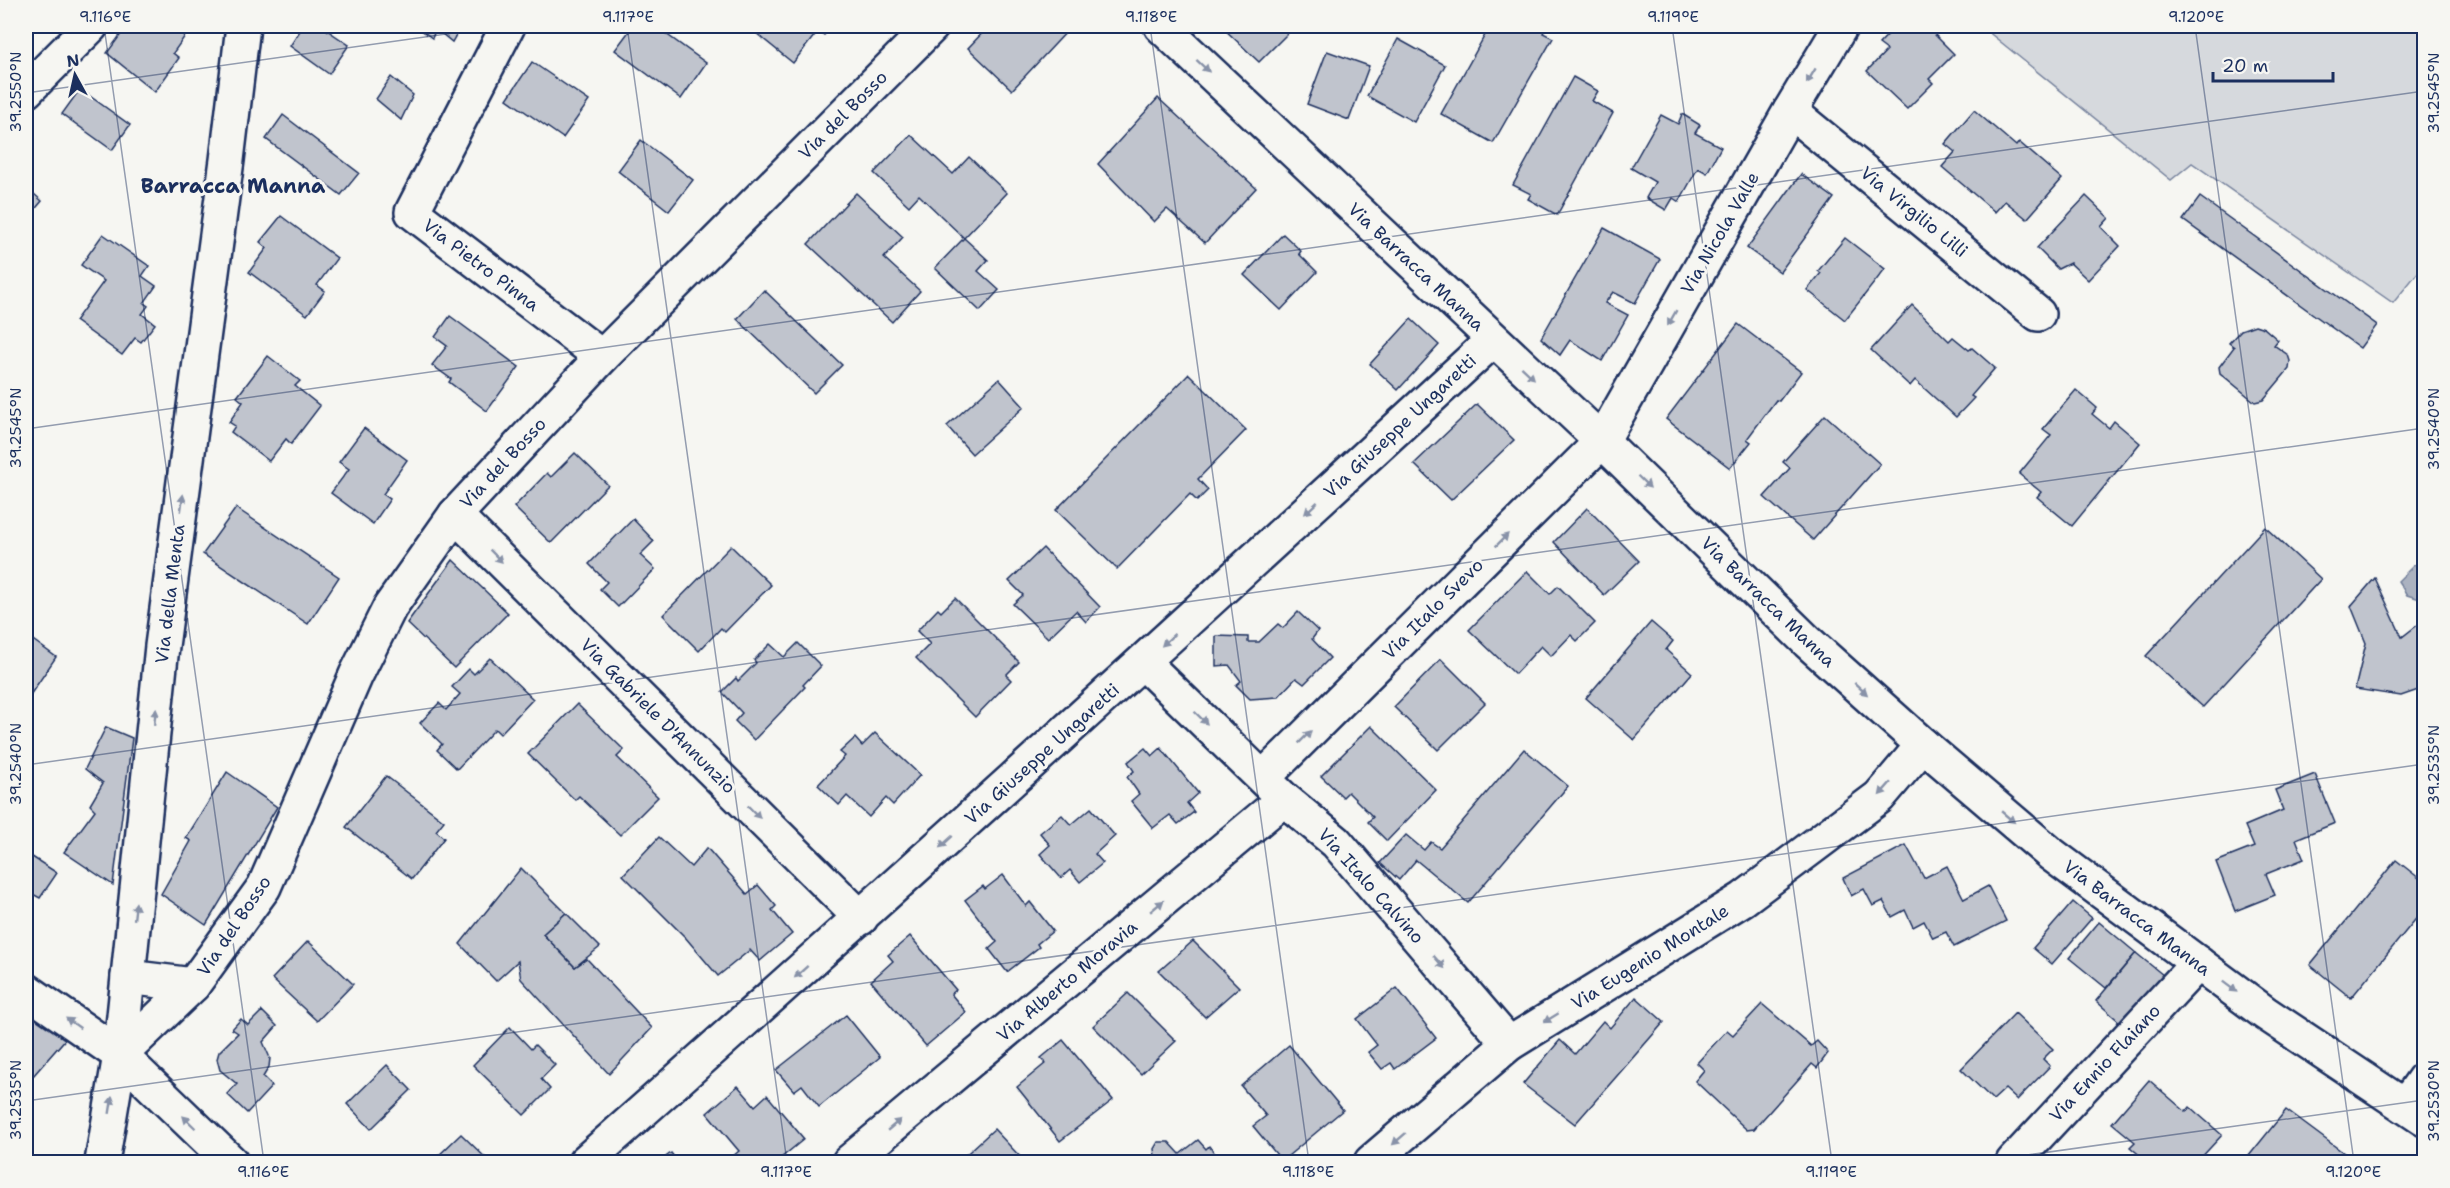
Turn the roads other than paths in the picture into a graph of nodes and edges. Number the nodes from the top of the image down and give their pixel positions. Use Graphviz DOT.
graph roads {
  1 [pos="91,26"];
  2 [pos="243,26"];
  3 [pos="508,26"];
  4 [pos="932,26"];
  5 [pos="1161,26"];
  6 [pos="1841,26"];
  7 [pos="26,91"];
  8 [pos="1790,111"];
  9 [pos="2038,314"];
  10 [pos="1493,340"];
  11 [pos="602,357"];
  12 [pos="1602,441"];
  13 [pos="455,515"];
  14 [pos="1144,663"];
  15 [pos="1923,745"];
  16 [pos="1274,788"];
  17 [pos="861,918"];
  18 [pos="2198,963"];
  19 [pos="128,977"];
  20 [pos="193,985"];
  21 [pos="26,990"];
  22 [pos="1509,1044"];
  23 [pos="120,1055"];
  24 [pos="2424,1079"];
  25 [pos="2415,1112"];
  26 [pos="102,1162"];
  27 [pos="231,1162"];
  28 [pos="585,1162"];
  29 [pos="849,1162"];
  30 [pos="1371,1162"];
  31 [pos="2013,1162"];
  1 -- 7 [label="street"];
  19 -- 2 [label="street, Via della Menta, one-way"];
  3 -- 11 [label="street, Via Pietro Pinna"];
  4 -- 11 [label="street, Via del Bosso"];
  5 -- 10 [label="street, Via Barracca Manna, one-way"];
  6 -- 8 [label="street, Via Nicola Valle, one-way"];
  8 -- 9 [label="street, Via Virgilio Lilli"];
  8 -- 12 [label="street, Via Nicola Valle, one-way"];
  10 -- 12 [label="street, Via Barracca Manna, one-way"];
  10 -- 14 [label="street, Via Giuseppe Ungaretti, one-way"];
  11 -- 13 [label="street, Via del Bosso"];
  12 -- 15 [label="street, Via Barracca Manna, one-way"];
  16 -- 12 [label="street, Via Italo Svevo, one-way"];
  13 -- 17 [label="street, Via Gabriele D'Annunzio, one-way"];
  13 -- 20 [label="street, Via del Bosso"];
  14 -- 16 [label="street, Via Italo Calvino, one-way"];
  14 -- 17 [label="street, Via Giuseppe Ungaretti, one-way"];
  15 -- 18 [label="street, Via Barracca Manna, one-way"];
  15 -- 22 [label="street, Via Eugenio Montale, one-way"];
  16 -- 22 [label="street, Via Italo Calvino, one-way"];
  29 -- 16 [label="street, Via Alberto Moravia, one-way"];
  17 -- 28 [label="street, Via Giuseppe Ungaretti, one-way"];
  18 -- 25 [label="street, Via Barracca Manna, one-way"];
  18 -- 31 [label="street, Via Ennio Flaiano"];
  19 -- 20 [label="street, Via del Bosso"];
  19 -- 23 [label="street, Via della Menta"];
  20 -- 23 [label="street, Via del Bosso"];
  23 -- 21 [label="street, one-way"];
  22 -- 30 [label="street, Via Eugenio Montale, one-way"];
  26 -- 23 [label="street, Via della Menta, one-way"];
  27 -- 23 [label="street, one-way"];
  24 -- 25 [label="street"];
}
